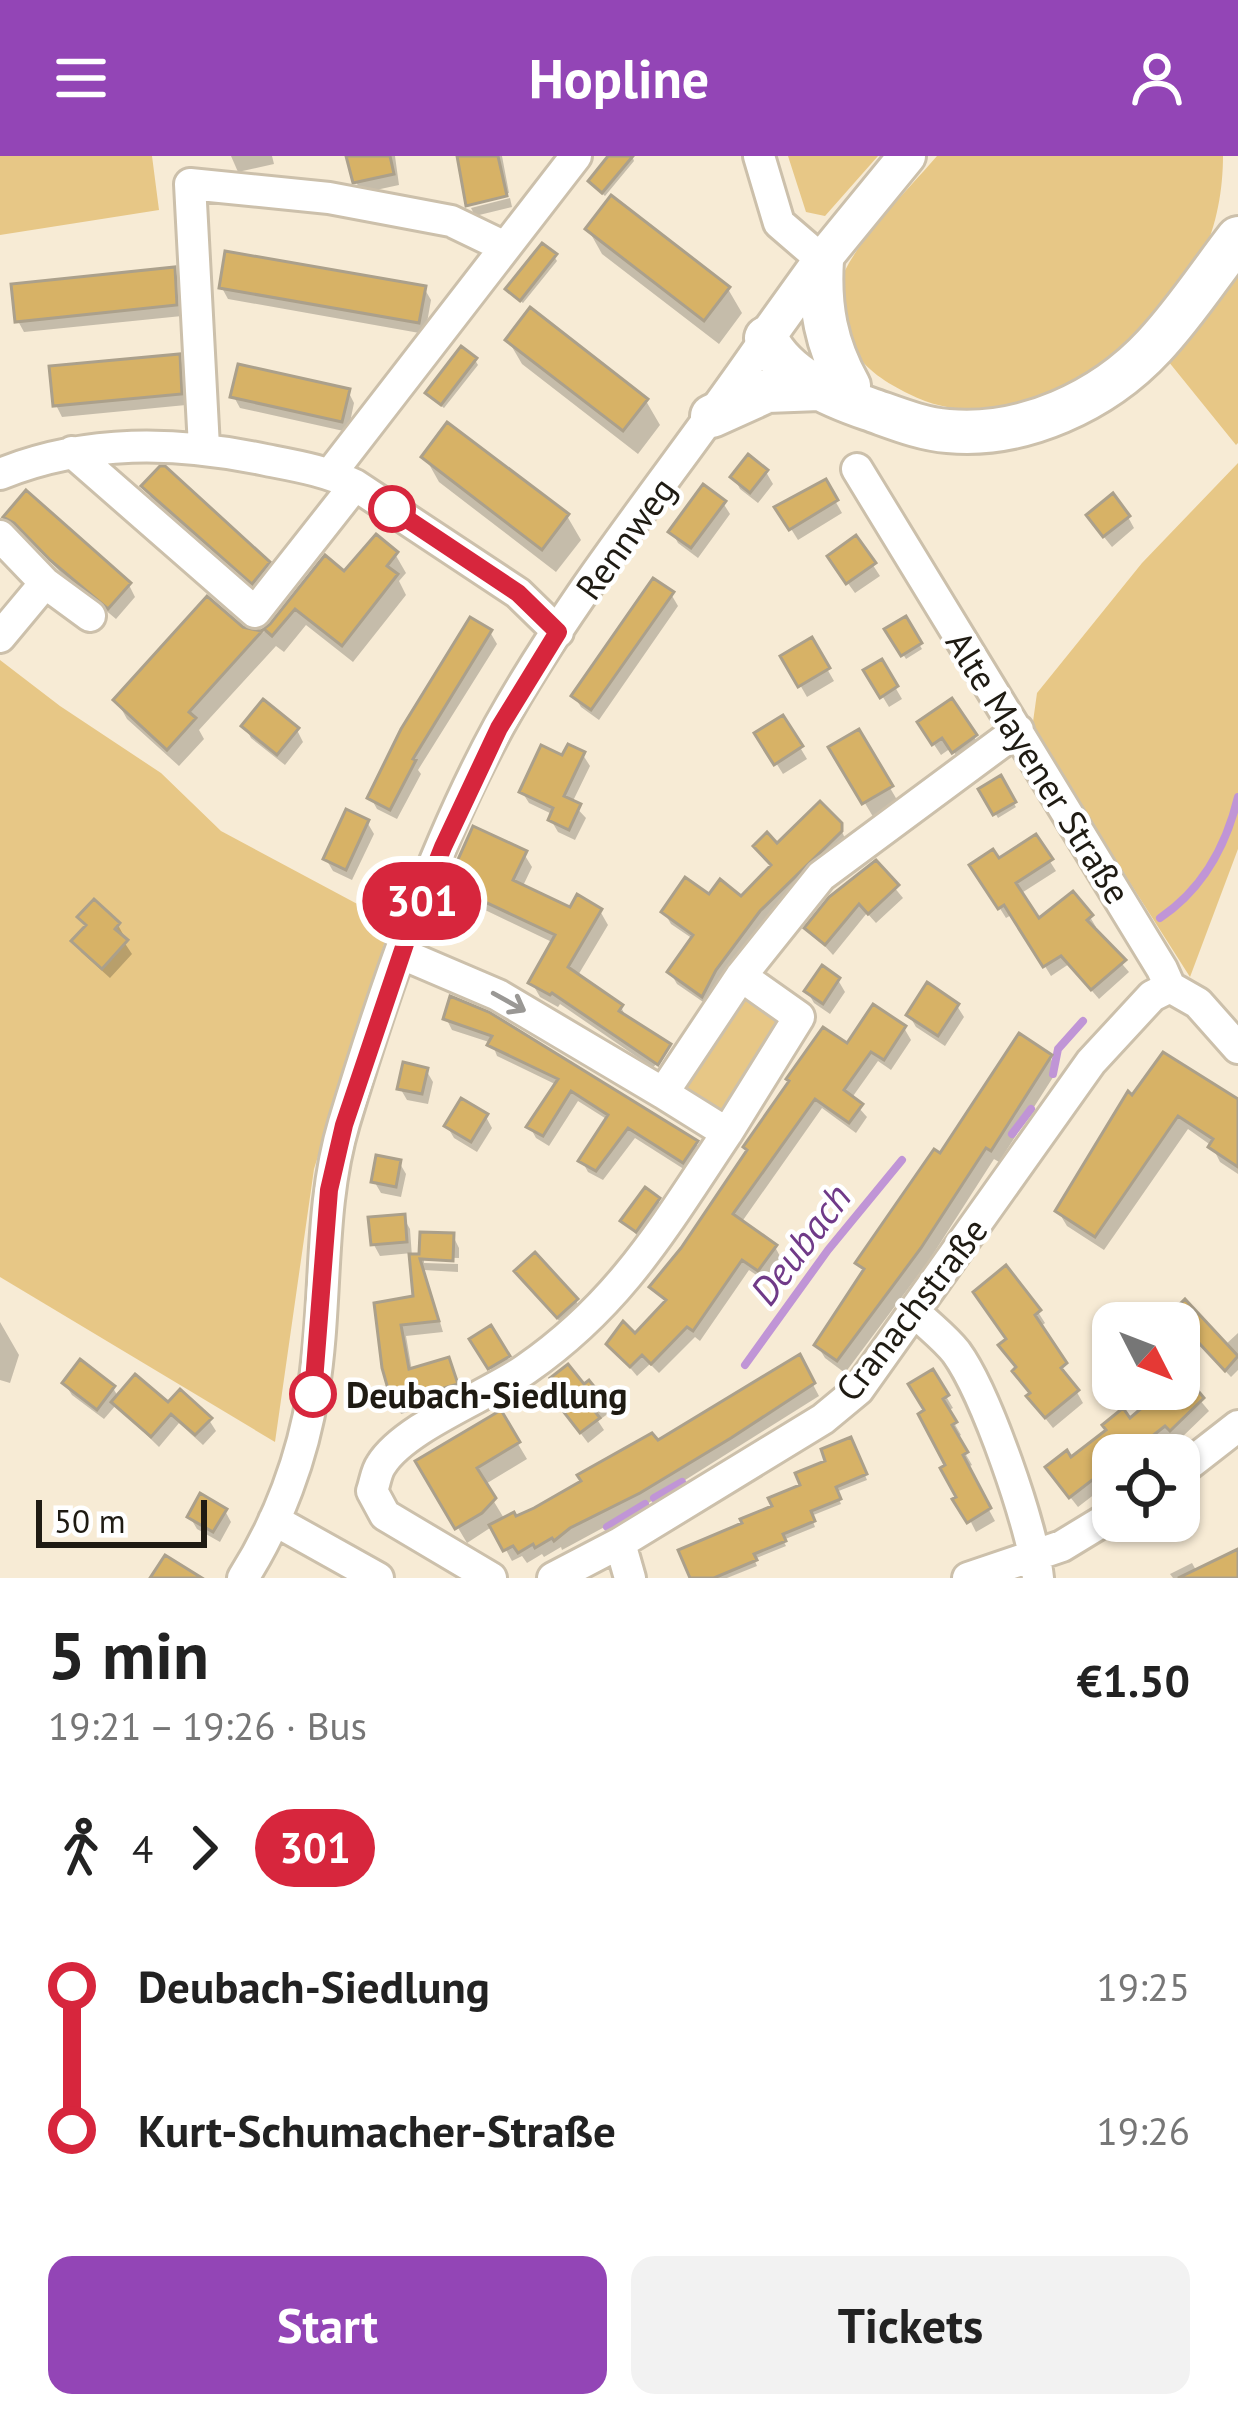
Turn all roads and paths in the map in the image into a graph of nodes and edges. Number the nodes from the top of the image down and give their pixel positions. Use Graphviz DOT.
graph roads {
  1 [pos="575,156"];
  2 [pos="759,156"];
  3 [pos="908,156"];
  4 [pos="189,170"];
  5 [pos="1238,215"];
  6 [pos="505,247"];
  7 [pos="1227,252"];
  8 [pos="822,260"];
  9 [pos="766,338"];
  10 [pos="834,388"];
  11 [pos="712,416"];
  12 [pos="204,447"];
  13 [pos="72,452"];
  14 [pos="857,469"];
  15 [pos="0,473"];
  16 [pos="343,479"];
  17 [pos="0,536"];
  18 [pos="45,583"];
  19 [pos="90,616"];
  20 [pos="558,632"];
  21 [pos="0,637"];
  22 [pos="1018,730"];
  23 [pos="402,955"];
  24 [pos="741,976"];
  25 [pos="1170,987"];
  26 [pos="1238,1048"];
  27 [pos="663,1093"];
  28 [pos="727,1133"];
  29 [pos="916,1313"];
  30 [pos="1238,1426"];
  31 [pos="1200,1456"];
  32 [pos="274,1520"];
  33 [pos="1092,1528"];
  34 [pos="620,1543"];
  35 [pos="1037,1567"];
  36 [pos="369,1573"];
  37 [pos="243,1578"];
  38 [pos="317,1578"];
  39 [pos="491,1578"];
  40 [pos="553,1578"];
  41 [pos="629,1578"];
  42 [pos="968,1578"];
  1 -- 6 [label="street"];
  2 -- 8 [label="street"];
  3 -- 8 [label="main road, Rennweg"];
  4 -- 6 [label="street"];
  4 -- 12 [label="street"];
  5 -- 7 [label="highway"];
  6 -- 16 [label="street"];
  7 -- 10 [label="highway"];
  8 -- 9 [label="main road, Rennweg"];
  8 -- 10 [label="highway"];
  9 -- 10 [label="highway"];
  9 -- 11 [label="street, Rennweg"];
  10 -- 11 [label="highway"];
  11 -- 20 [label="street, Rennweg"];
  12 -- 13 [label="street"];
  12 -- 16 [label="street"];
  13 -- 15 [label="street"];
  13 -- 16 [label="street"];
  14 -- 22 [label="street, Alte Mayener Straße"];
  16 -- 20 [label="street"];
  17 -- 18 [label="street"];
  18 -- 19 [label="street"];
  18 -- 21 [label="street"];
  20 -- 23 [label="street, Rennweg"];
  22 -- 24 [label="street"];
  22 -- 25 [label="street, Alte Mayener Straße"];
  23 -- 27 [label="street, one-way"];
  23 -- 32 [label="street, Rennweg"];
  24 -- 27 [label="street"];
  24 -- 28 [label="street"];
  25 -- 26 [label="street, Alte Mayener Straße"];
  25 -- 29 [label="street, Cranachstraße"];
  27 -- 28 [label="street"];
  28 -- 39 [label="street"];
  29 -- 34 [label="street, Cranachstraße"];
  29 -- 35 [label="street"];
  30 -- 31 [label="street"];
  32 -- 36 [label="street"];
  32 -- 37 [label="street, Rennweg"];
  33 -- 35 [label="street"];
  34 -- 40 [label="street, Cranachstraße"];
  34 -- 41 [label="street"];
  35 -- 42 [label="street"];
  36 -- 38 [label="street"];
}
